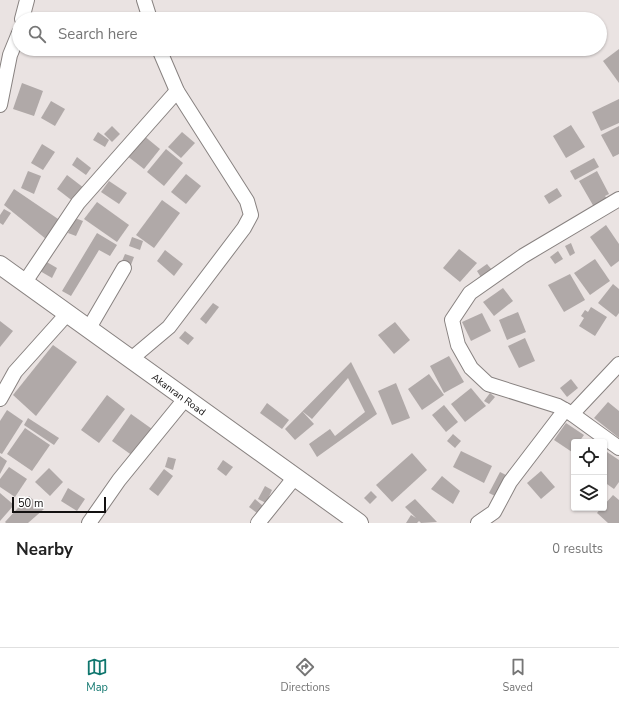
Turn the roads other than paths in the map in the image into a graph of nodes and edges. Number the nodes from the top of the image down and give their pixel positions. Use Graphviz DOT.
graph roads {
  1 [pos="27,0"];
  2 [pos="144,0"];
  3 [pos="24,12"];
  4 [pos="148,12"];
  5 [pos="12,50"];
  6 [pos="162,56"];
  7 [pos="177,91"];
  8 [pos="0,106"];
  9 [pos="619,199"];
  10 [pos="0,265"];
  11 [pos="124,268"];
  12 [pos="25,282"];
  13 [pos="67,314"];
  14 [pos="89,328"];
  15 [pos="131,359"];
  16 [pos="619,364"];
  17 [pos="0,399"];
  18 [pos="185,399"];
  19 [pos="568,412"];
  20 [pos="619,448"];
  21 [pos="295,478"];
  22 [pos="89,523"];
  23 [pos="258,523"];
  24 [pos="359,523"];
  25 [pos="478,523"];
  1 -- 3 [label="street"];
  2 -- 4 [label="street"];
  5 -- 8 [label="street"];
  6 -- 7 [label="street"];
  7 -- 12 [label="street"];
  7 -- 15 [label="street"];
  9 -- 19 [label="street"];
  10 -- 12 [label="main road, Akanran Road"];
  11 -- 14 [label="street"];
  12 -- 13 [label="main road, Akanran Road"];
  13 -- 14 [label="main road, Akanran Road"];
  13 -- 17 [label="street"];
  14 -- 15 [label="main road, Akanran Road"];
  15 -- 18 [label="main road, Akanran Road"];
  16 -- 19 [label="street"];
  18 -- 21 [label="main road, Akanran Road"];
  18 -- 22 [label="street"];
  19 -- 20 [label="street"];
  19 -- 25 [label="street"];
  21 -- 23 [label="street"];
  21 -- 24 [label="main road, Akanran Road"];
}
